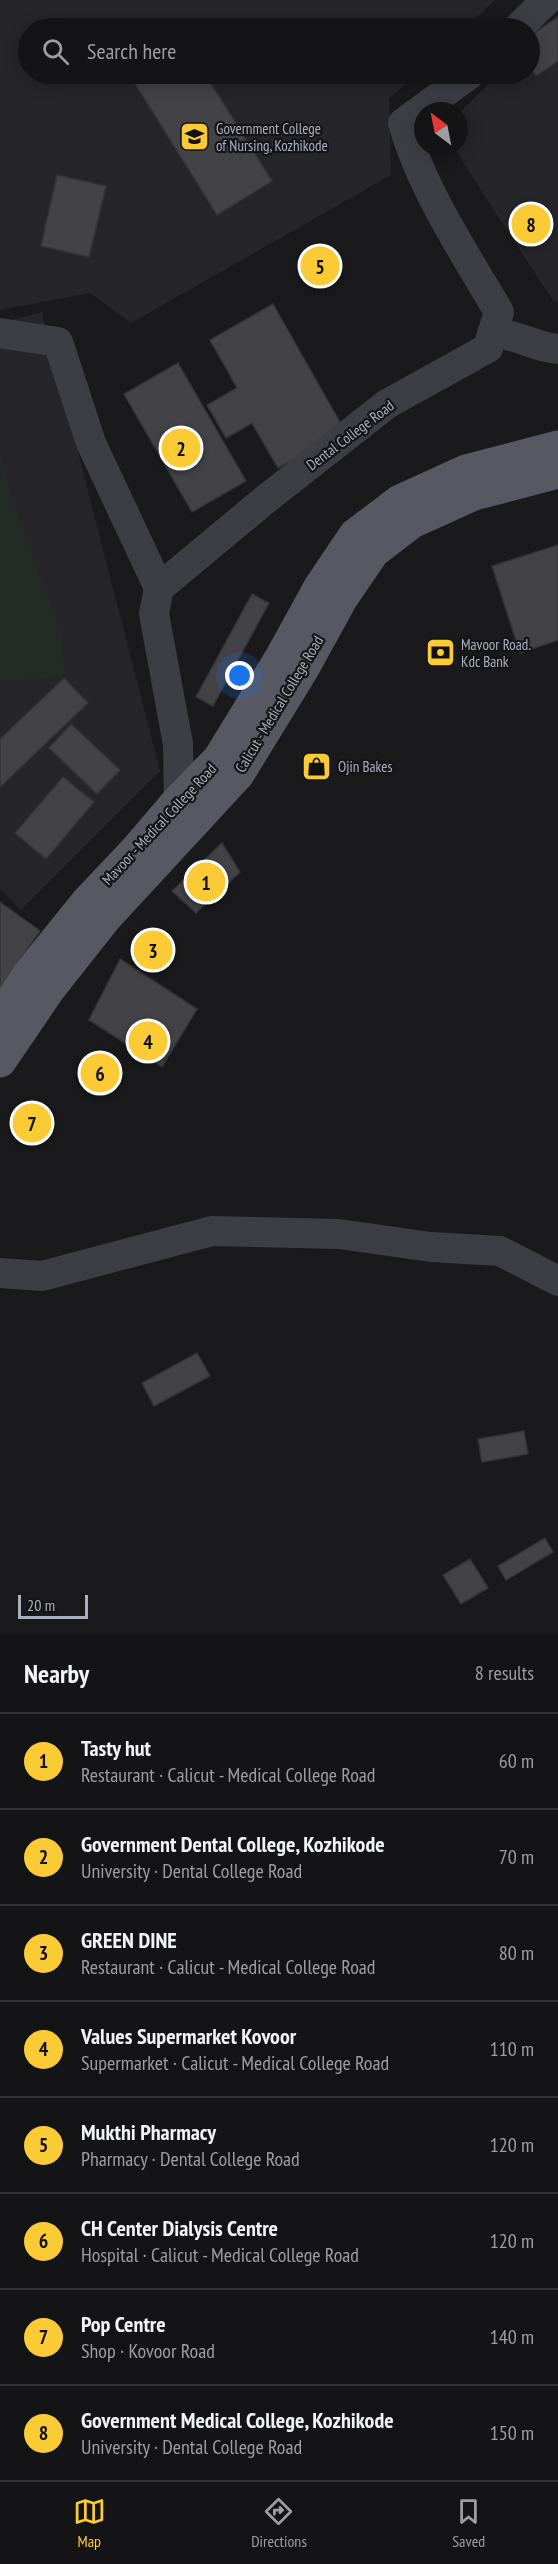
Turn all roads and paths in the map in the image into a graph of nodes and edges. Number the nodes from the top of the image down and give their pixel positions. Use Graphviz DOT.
graph roads {
  1 [pos="547,0"];
  2 [pos="528,18"];
  3 [pos="456,84"];
  4 [pos="0,333"];
  5 [pos="492,333"];
  6 [pos="558,349"];
  7 [pos="558,447"];
  8 [pos="558,472"];
  9 [pos="159,588"];
  10 [pos="179,800"];
  11 [pos="0,1018"];
  12 [pos="1,1059"];
  13 [pos="0,1273"];
  14 [pos="558,1281"];
  1 -- 2 [label="street"];
  3 -- 5 [label="street"];
  4 -- 9 [label="street"];
  5 -- 6 [label="street"];
  5 -- 9 [label="street, Dental College Road"];
  7 -- 10 [label="main road, Mavoor - Medical College Road"];
  8 -- 12 [label="main road, Calicut - Medical College Road"];
  9 -- 10 [label="street"];
  10 -- 11 [label="main road, Mavoor - Medical College Road"];
  13 -- 14 [label="street"];
}
